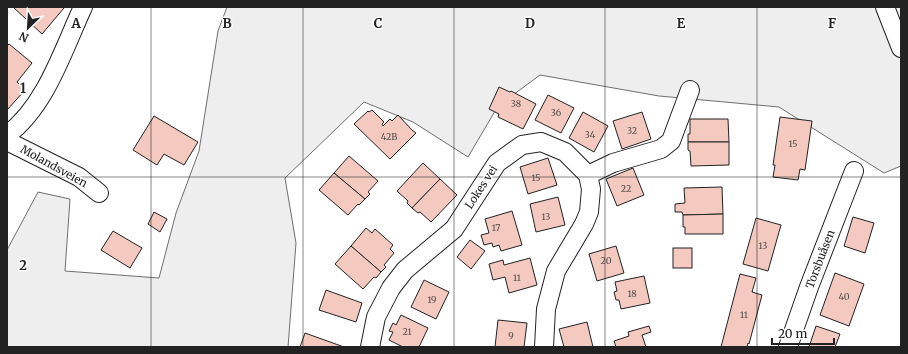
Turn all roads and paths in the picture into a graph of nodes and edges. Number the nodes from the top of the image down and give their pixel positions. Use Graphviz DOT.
graph roads {
  1 [pos="83,7"];
  2 [pos="885,7"];
  3 [pos="901,48"];
  4 [pos="690,90"];
  5 [pos="7,135"];
  6 [pos="7,141"];
  7 [pos="854,171"];
  8 [pos="588,175"];
  9 [pos="100,193"];
  10 [pos="370,347"];
  11 [pos="544,347"];
  12 [pos="788,347"];
  1 -- 5 [label="street"];
  2 -- 3 [label="street"];
  4 -- 8 [label="street"];
  6 -- 9 [label="street, Molandsveien"];
  7 -- 12 [label="street, Torsbuåsen"];
  8 -- 10 [label="street, Lokes vei"];
  8 -- 11 [label="street"];
}
